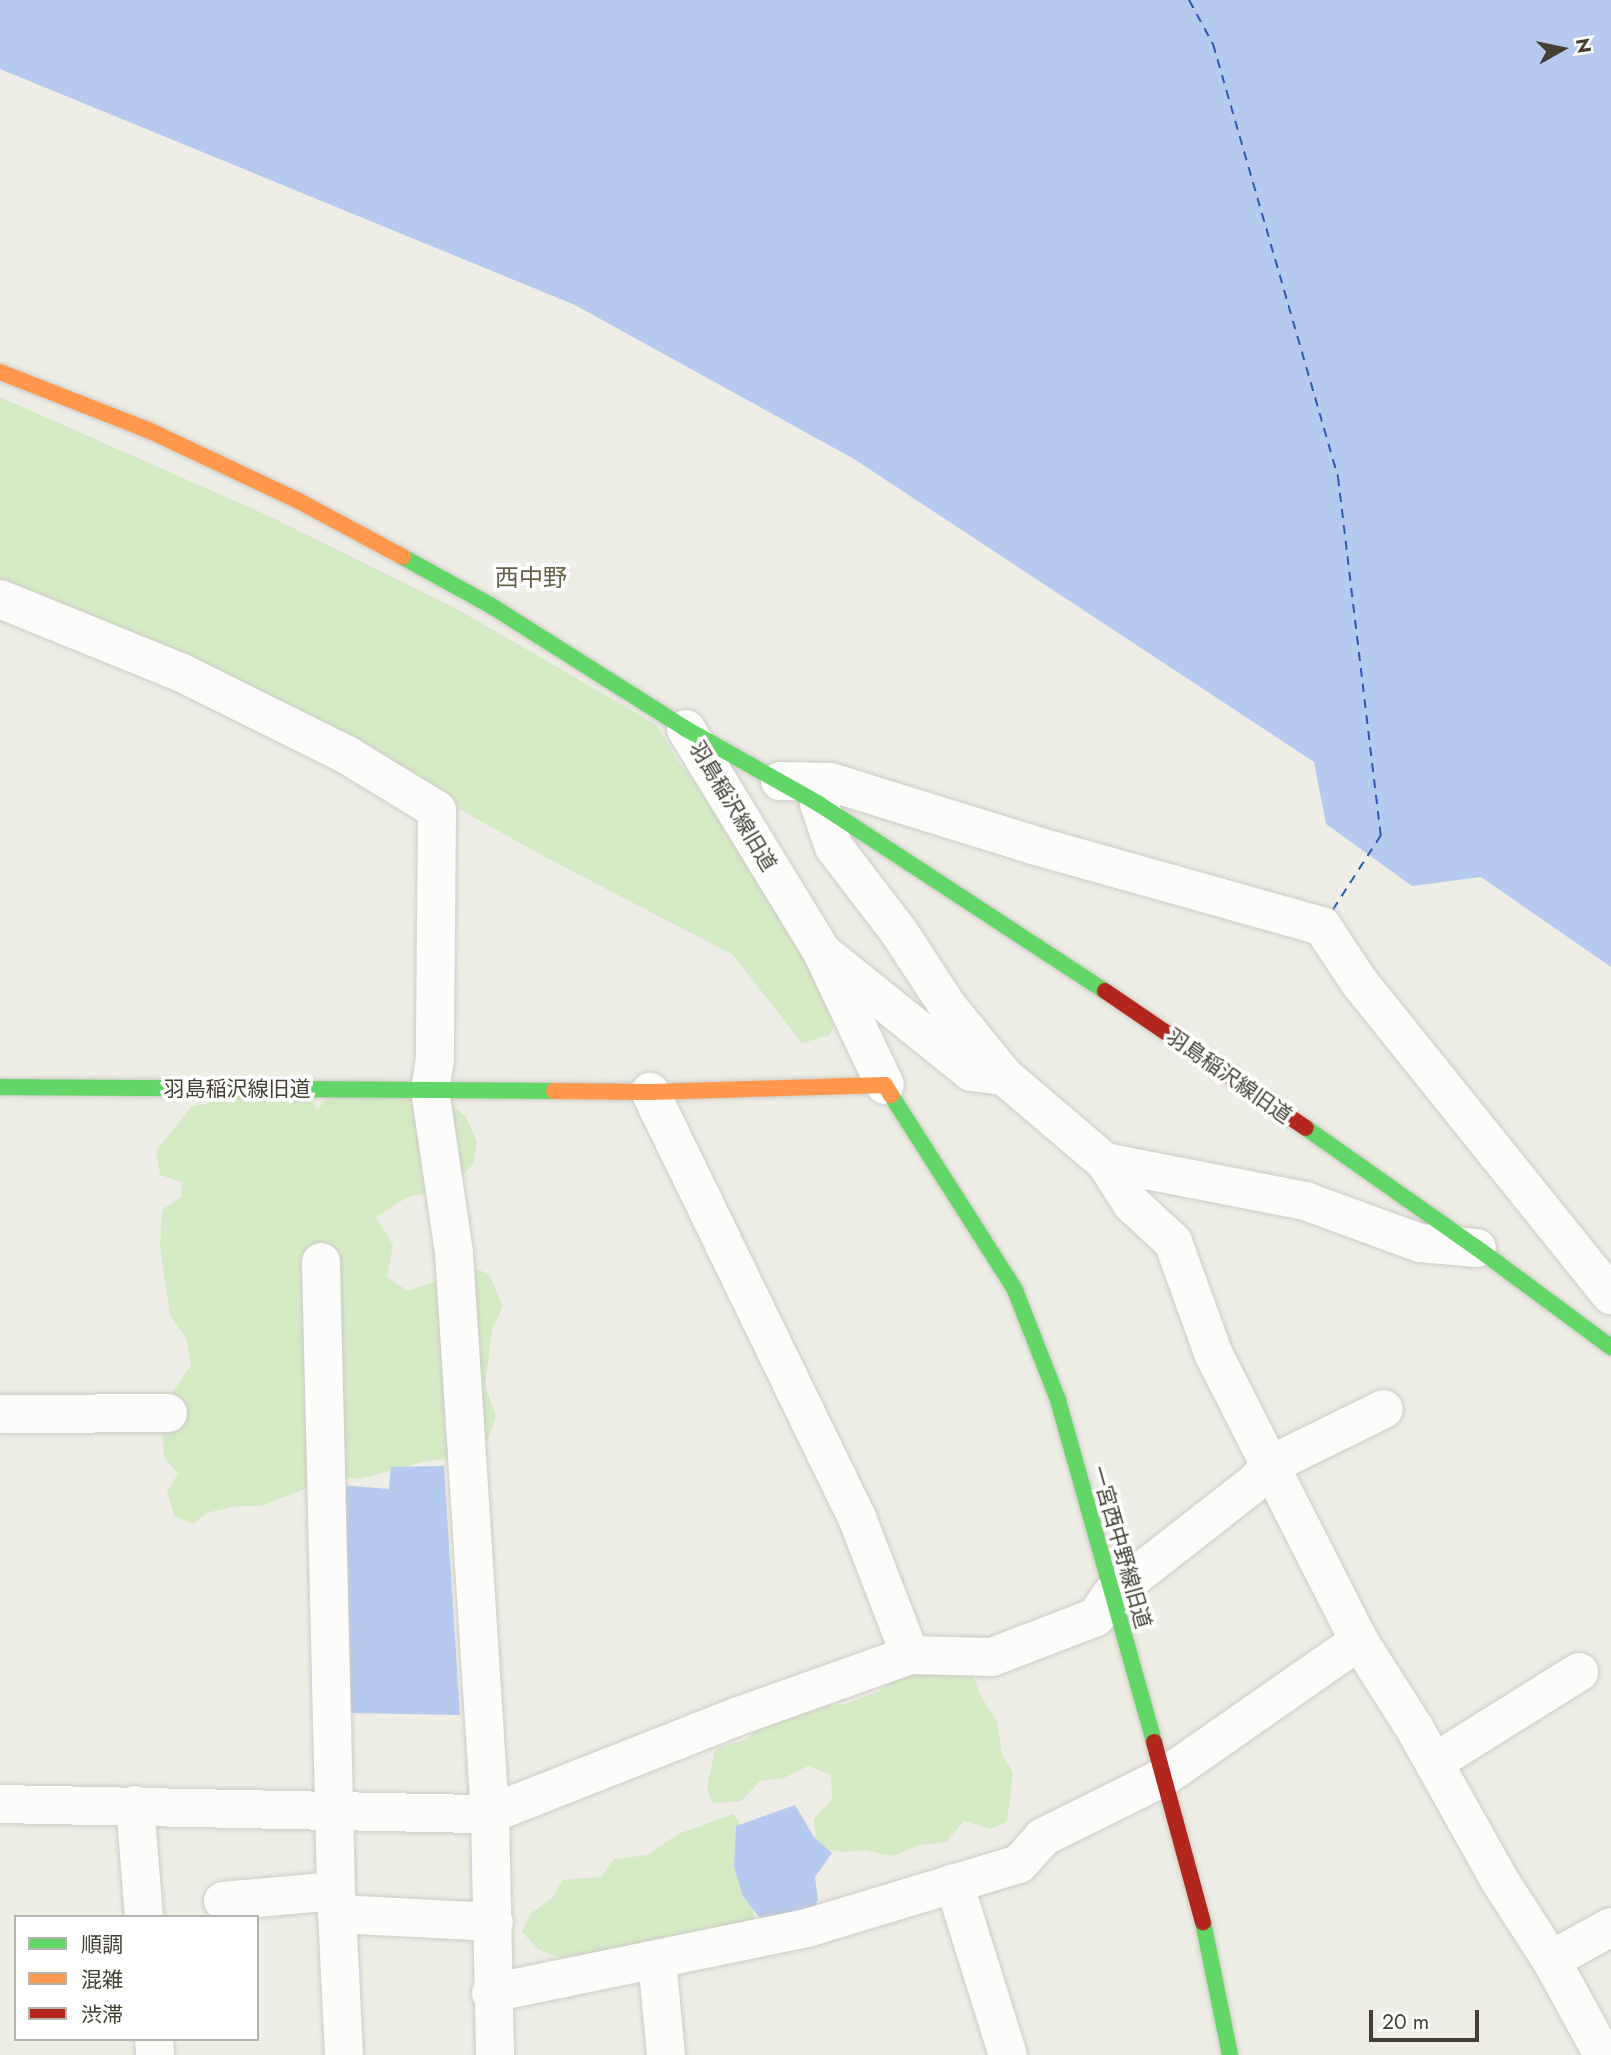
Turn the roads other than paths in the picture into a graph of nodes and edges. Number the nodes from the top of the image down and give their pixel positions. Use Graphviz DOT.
graph roads {
  1 [pos="0,372"];
  2 [pos="0,599"];
  3 [pos="686,729"];
  4 [pos="780,781"];
  5 [pos="819,804"];
  6 [pos="822,952"];
  7 [pos="1004,1076"];
  8 [pos="885,1085"];
  9 [pos="0,1087"];
  10 [pos="430,1090"];
  11 [pos="649,1092"];
  12 [pos="1105,1161"];
  13 [pos="1477,1248"];
  14 [pos="321,1262"];
  15 [pos="1611,1295"];
  16 [pos="1611,1347"];
  17 [pos="1384,1409"];
  18 [pos="168,1413"];
  19 [pos="0,1415"];
  20 [pos="1268,1466"];
  21 [pos="1111,1595"];
  22 [pos="1359,1641"];
  23 [pos="910,1655"];
  24 [pos="1579,1672"];
  25 [pos="1435,1762"];
  26 [pos="1164,1777"];
  27 [pos="0,1804"];
  28 [pos="135,1805"];
  29 [pos="336,1813"];
  30 [pos="490,1814"];
  31 [pos="954,1883"];
  32 [pos="223,1901"];
  33 [pos="337,1902"];
  34 [pos="144,1915"];
  35 [pos="494,1922"];
  36 [pos="1611,1927"];
  37 [pos="657,1960"];
  38 [pos="1551,1960"];
  39 [pos="491,1993"];
  40 [pos="1591,2051"];
  41 [pos="344,2055"];
  42 [pos="495,2055"];
  43 [pos="666,2055"];
  44 [pos="1008,2055"];
  45 [pos="1230,2055"];
  1 -- 3 [label="street"];
  2 -- 10 [label="street"];
  3 -- 4 [label="street, 羽島稲沢線旧道"];
  3 -- 6 [label="street, 羽島稲沢線旧道"];
  4 -- 5 [label="street, 羽島稲沢線旧道"];
  4 -- 15 [label="street"];
  5 -- 7 [label="street"];
  5 -- 13 [label="street, 羽島稲沢線旧道"];
  6 -- 7 [label="street"];
  6 -- 8 [label="street, 羽島稲沢線旧道"];
  7 -- 12 [label="street"];
  8 -- 11 [label="street, 羽島稲沢線旧道"];
  8 -- 21 [label="street, 一宮西中野線旧道"];
  9 -- 10 [label="street, 羽島稲沢線旧道"];
  10 -- 11 [label="street, 羽島稲沢線旧道"];
  10 -- 30 [label="street"];
  11 -- 23 [label="street"];
  12 -- 13 [label="street"];
  12 -- 20 [label="street"];
  13 -- 16 [label="street, 羽島稲沢線旧道"];
  14 -- 29 [label="street"];
  17 -- 20 [label="street"];
  18 -- 19 [label="street"];
  20 -- 21 [label="street"];
  20 -- 22 [label="street"];
  21 -- 23 [label="street"];
  21 -- 26 [label="street, 一宮西中野線旧道"];
  22 -- 25 [label="street"];
  22 -- 26 [label="street"];
  23 -- 30 [label="street"];
  24 -- 25 [label="street"];
  25 -- 38 [label="street"];
  26 -- 31 [label="street"];
  26 -- 45 [label="street, 一宮西中野線旧道"];
  27 -- 28 [label="street"];
  28 -- 29 [label="street"];
  28 -- 34 [label="street"];
  29 -- 30 [label="street"];
  29 -- 33 [label="street"];
  30 -- 35 [label="street"];
  31 -- 37 [label="street"];
  31 -- 44 [label="street"];
  32 -- 33 [label="street"];
  33 -- 35 [label="street"];
  33 -- 41 [label="street"];
  35 -- 39 [label="street"];
  36 -- 38 [label="street"];
  37 -- 39 [label="street"];
  37 -- 43 [label="street"];
  38 -- 40 [label="street"];
  39 -- 42 [label="street"];
}
